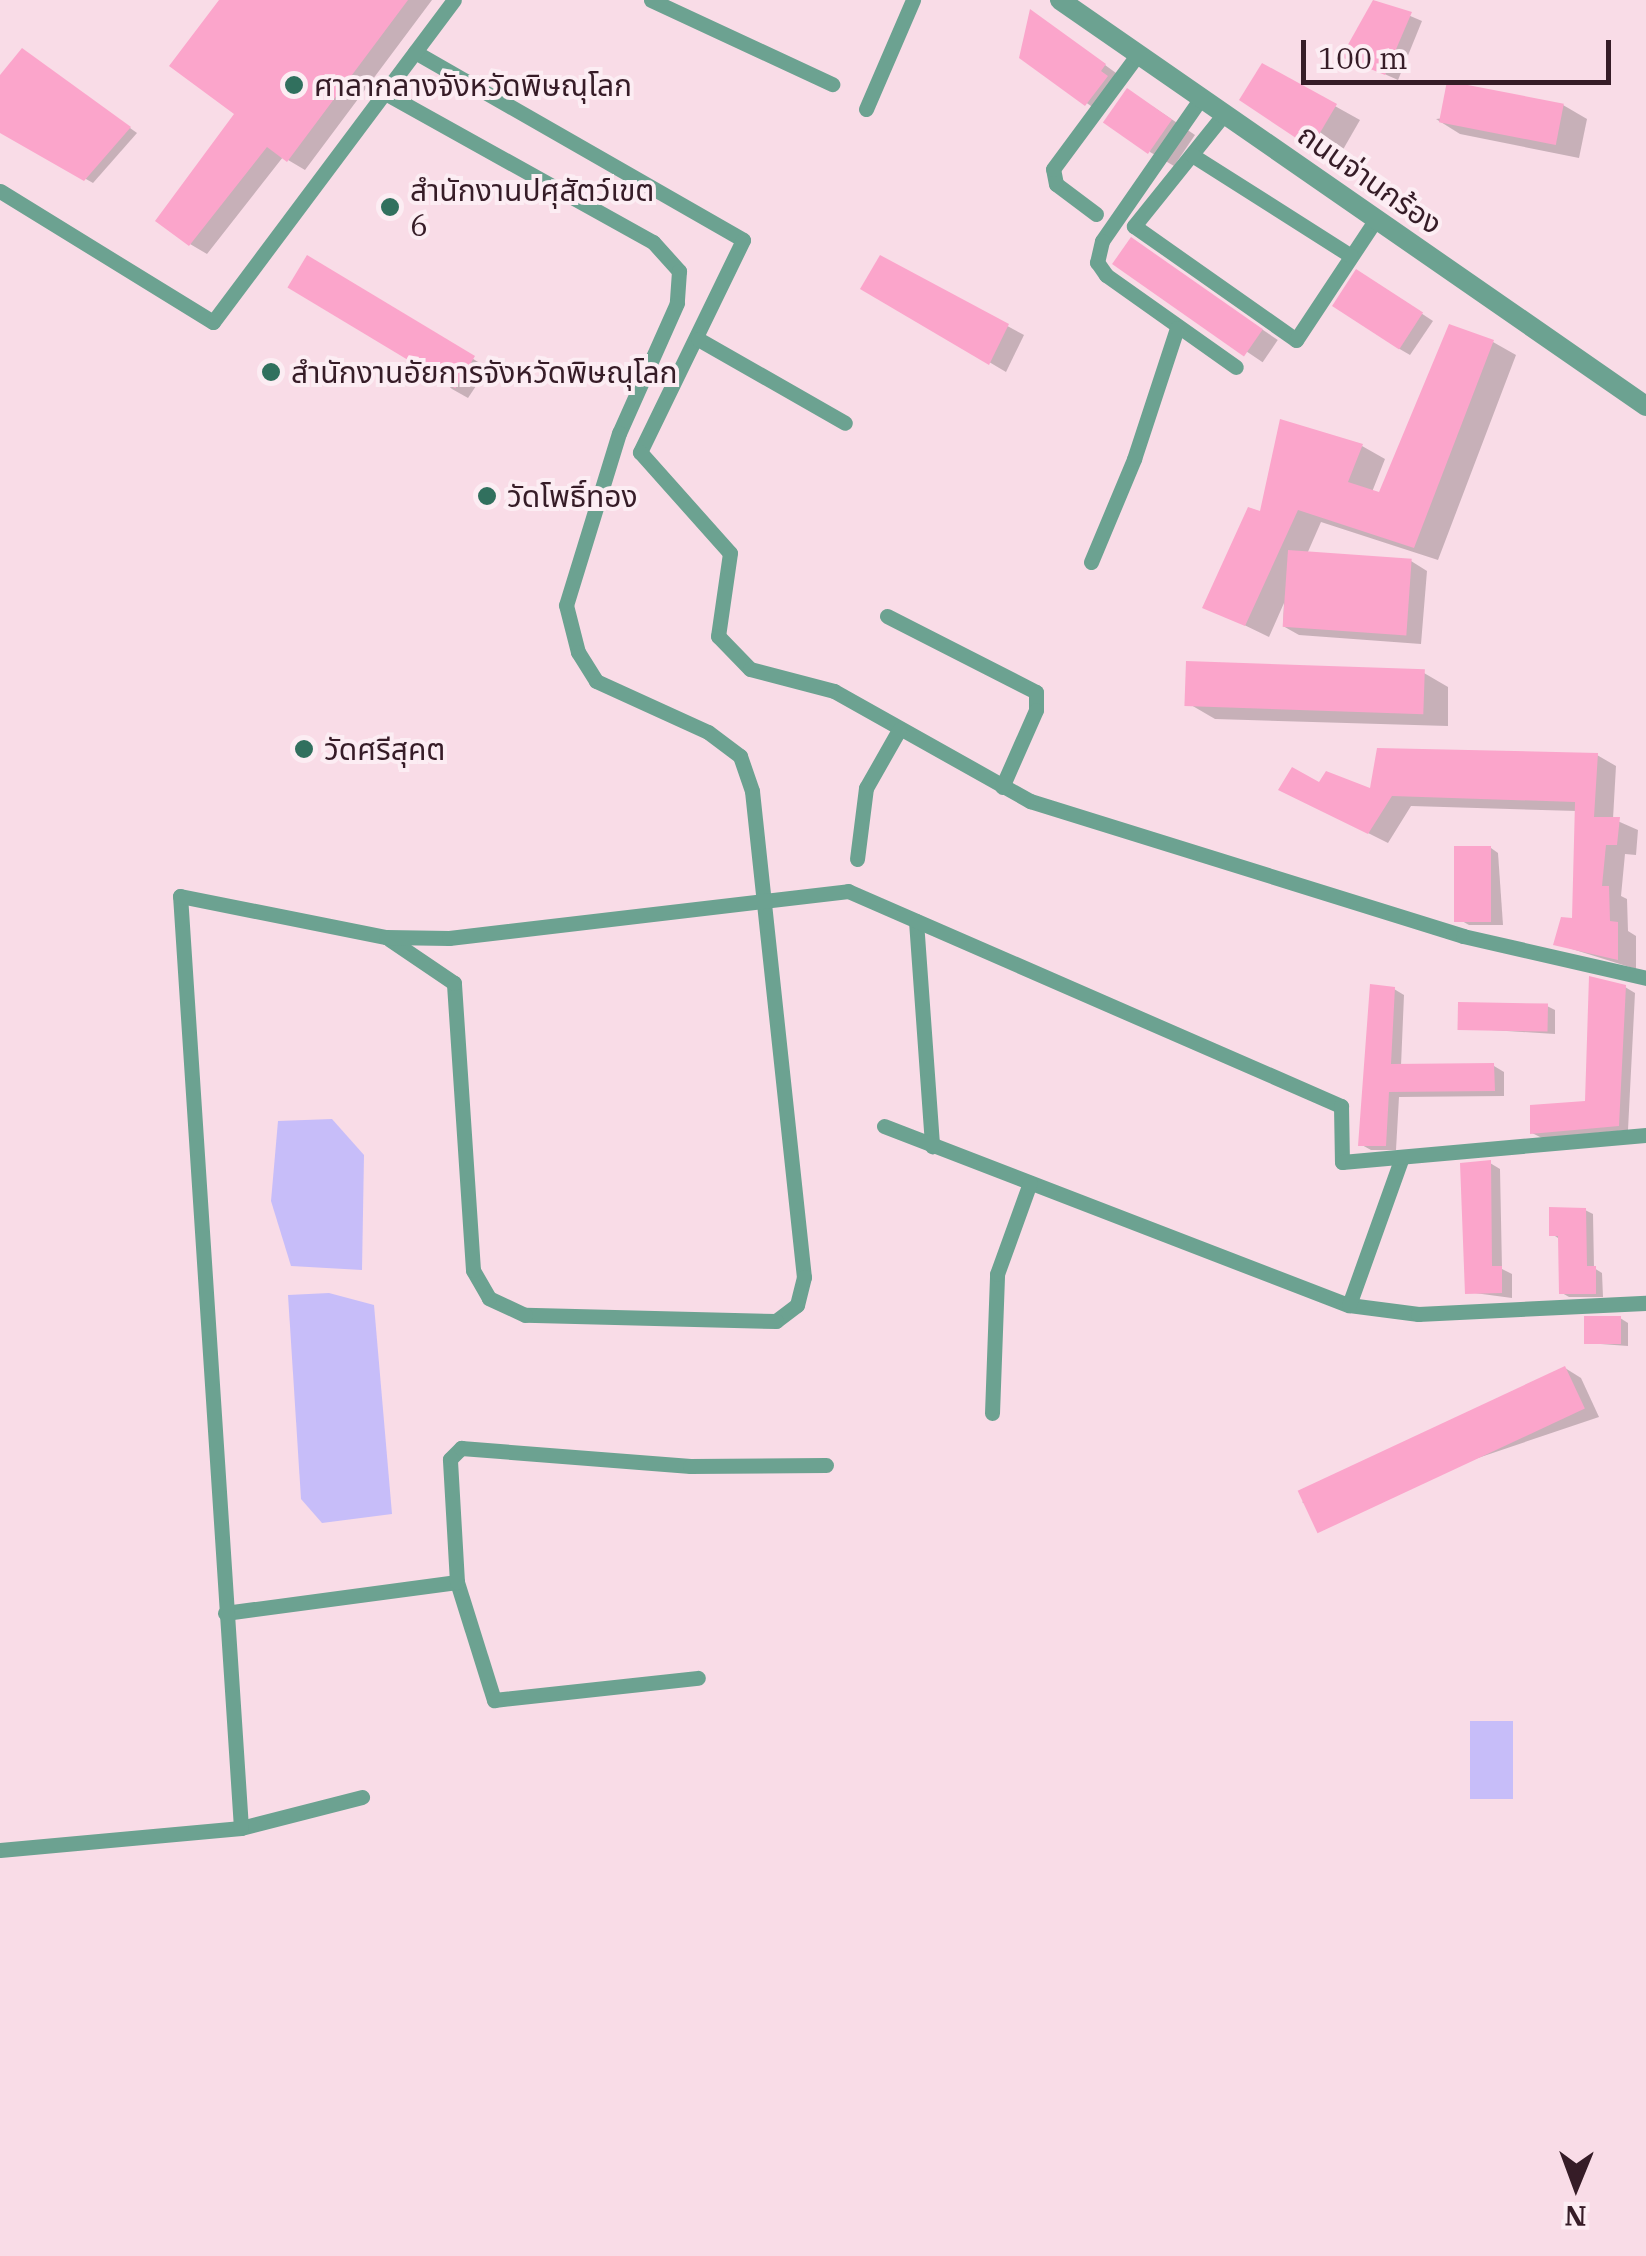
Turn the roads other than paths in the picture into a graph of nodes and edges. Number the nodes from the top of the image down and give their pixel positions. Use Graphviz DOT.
graph roads {
  1 [pos="454,0"];
  2 [pos="651,0"];
  3 [pos="912,0"];
  4 [pos="1060,0"];
  5 [pos="415,52"];
  6 [pos="1138,54"];
  7 [pos="832,84"];
  8 [pos="385,93"];
  9 [pos="1202,98"];
  10 [pos="866,109"];
  11 [pos="1224,114"];
  12 [pos="1192,155"];
  13 [pos="0,191"];
  14 [pos="1096,214"];
  15 [pos="1376,219"];
  16 [pos="1351,256"];
  17 [pos="1177,328"];
  18 [pos="698,340"];
  19 [pos="1236,367"];
  20 [pos="1646,406"];
  21 [pos="845,423"];
  22 [pos="1091,562"];
  23 [pos="887,616"];
  24 [pos="899,730"];
  25 [pos="1002,787"];
  26 [pos="857,859"];
  27 [pos="762,903"];
  28 [pos="916,921"];
  29 [pos="386,937"];
  30 [pos="1646,978"];
  31 [pos="884,1126"];
  32 [pos="1646,1135"];
  33 [pos="932,1146"];
  34 [pos="1402,1157"];
  35 [pos="1030,1183"];
  36 [pos="1646,1303"];
  37 [pos="1349,1305"];
  38 [pos="992,1413"];
  39 [pos="826,1464"];
  40 [pos="457,1582"];
  41 [pos="225,1613"];
  42 [pos="698,1678"];
  43 [pos="362,1797"];
  44 [pos="240,1828"];
  45 [pos="0,1850"];
  1 -- 5 [label="street"];
  2 -- 7 [label="street"];
  3 -- 10 [label="street"];
  4 -- 6 [label="street, ถนนจ่านกร้อง"];
  5 -- 8 [label="street"];
  5 -- 18 [label="street"];
  6 -- 9 [label="street, ถนนจ่านกร้อง"];
  6 -- 14 [label="street"];
  8 -- 13 [label="street"];
  8 -- 27 [label="street"];
  9 -- 11 [label="street, ถนนจ่านกร้อง"];
  9 -- 17 [label="street"];
  11 -- 12 [label="street"];
  11 -- 15 [label="street, ถนนจ่านกร้อง"];
  12 -- 16 [label="street"];
  12 -- 16 [label="street"];
  15 -- 16 [label="street"];
  15 -- 20 [label="street, ถนนจ่านกร้อง"];
  17 -- 19 [label="street"];
  17 -- 22 [label="street"];
  18 -- 21 [label="street"];
  18 -- 24 [label="street"];
  23 -- 25 [label="street"];
  24 -- 25 [label="street"];
  24 -- 26 [label="street"];
  25 -- 30 [label="street"];
  27 -- 28 [label="street"];
  27 -- 29 [label="street"];
  27 -- 29 [label="street"];
  28 -- 33 [label="street"];
  28 -- 34 [label="street"];
  29 -- 41 [label="street"];
  31 -- 33 [label="street"];
  32 -- 34 [label="street"];
  33 -- 35 [label="street"];
  34 -- 37 [label="street"];
  35 -- 37 [label="street"];
  35 -- 38 [label="street"];
  36 -- 37 [label="street"];
  39 -- 40 [label="street"];
  40 -- 41 [label="street"];
  40 -- 42 [label="street"];
  41 -- 44 [label="street"];
  43 -- 44 [label="street"];
  44 -- 45 [label="street"];
}
